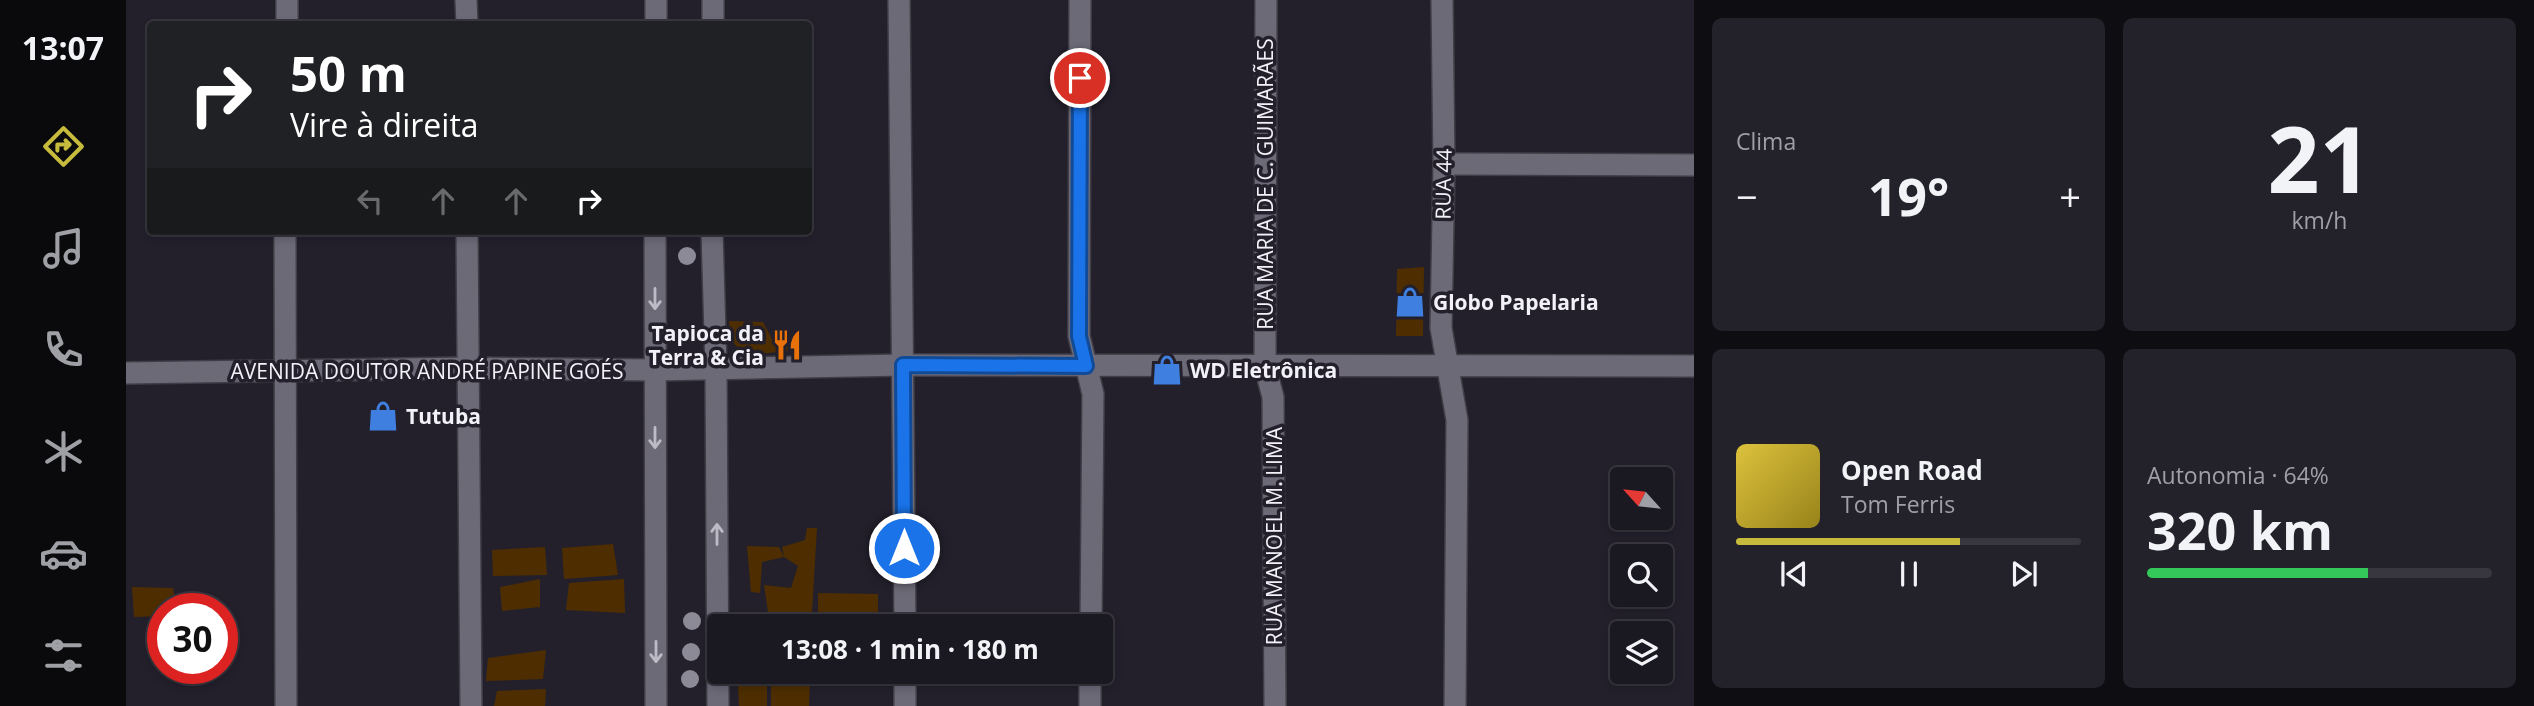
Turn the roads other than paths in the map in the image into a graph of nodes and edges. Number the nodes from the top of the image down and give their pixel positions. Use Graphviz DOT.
graph roads {
  1 [pos="287,0"];
  2 [pos="466,0"];
  3 [pos="656,0"];
  4 [pos="713,0"];
  5 [pos="898,0"];
  6 [pos="1080,0"];
  7 [pos="1266,0"];
  8 [pos="1442,0"];
  9 [pos="287,21"];
  10 [pos="467,21"];
  11 [pos="656,21"];
  12 [pos="713,21"];
  13 [pos="1444,164"];
  14 [pos="1694,165"];
  15 [pos="285,235"];
  16 [pos="467,235"];
  17 [pos="655,235"];
  18 [pos="712,235"];
  19 [pos="903,365"];
  20 [pos="1086,366"];
  21 [pos="1694,366"];
  22 [pos="716,368"];
  23 [pos="1265,368"];
  24 [pos="1447,368"];
  25 [pos="468,369"];
  26 [pos="655,370"];
  27 [pos="284,371"];
  28 [pos="126,373"];
  29 [pos="905,614"];
  30 [pos="1091,614"];
  31 [pos="905,684"];
  32 [pos="1090,684"];
  33 [pos="286,706"];
  34 [pos="471,706"];
  35 [pos="656,706"];
  36 [pos="718,706"];
  37 [pos="905,706"];
  38 [pos="1090,706"];
  39 [pos="1275,706"];
  40 [pos="1455,706"];
  1 -- 9 [label="street"];
  2 -- 10 [label="street"];
  3 -- 11 [label="street"];
  4 -- 12 [label="street"];
  5 -- 19 [label="street"];
  6 -- 20 [label="street"];
  7 -- 23 [label="street, RUA MARIA DE C. GUIMARÃES"];
  8 -- 13 [label="street, RUA 44"];
  13 -- 14 [label="street"];
  13 -- 24 [label="street, RUA 44"];
  15 -- 27 [label="street"];
  16 -- 25 [label="street"];
  17 -- 26 [label="street, one-way"];
  18 -- 22 [label="street"];
  19 -- 20 [label="street, AVENIDA DOUTOR ANDRÉ PAPINE GOÉS"];
  19 -- 22 [label="street, AVENIDA DOUTOR ANDRÉ PAPINE GOÉS"];
  19 -- 29 [label="street"];
  20 -- 23 [label="street, AVENIDA DOUTOR ANDRÉ PAPINE GOÉS"];
  20 -- 30 [label="street"];
  21 -- 24 [label="street, AVENIDA DOUTOR ANDRÉ PAPINE GOÉS"];
  22 -- 26 [label="street, AVENIDA DOUTOR ANDRÉ PAPINE GOÉS"];
  36 -- 22 [label="street, one-way"];
  23 -- 24 [label="street, AVENIDA DOUTOR ANDRÉ PAPINE GOÉS"];
  23 -- 39 [label="street, RUA MANOEL M. LIMA"];
  24 -- 40 [label="street, RUA 44"];
  25 -- 26 [label="street, AVENIDA DOUTOR ANDRÉ PAPINE GOÉS"];
  25 -- 27 [label="street, AVENIDA DOUTOR ANDRÉ PAPINE GOÉS"];
  25 -- 34 [label="street"];
  26 -- 35 [label="street, one-way"];
  27 -- 28 [label="street, AVENIDA DOUTOR ANDRÉ PAPINE GOÉS"];
  27 -- 33 [label="street"];
  31 -- 37 [label="street"];
  32 -- 38 [label="street"];
}
